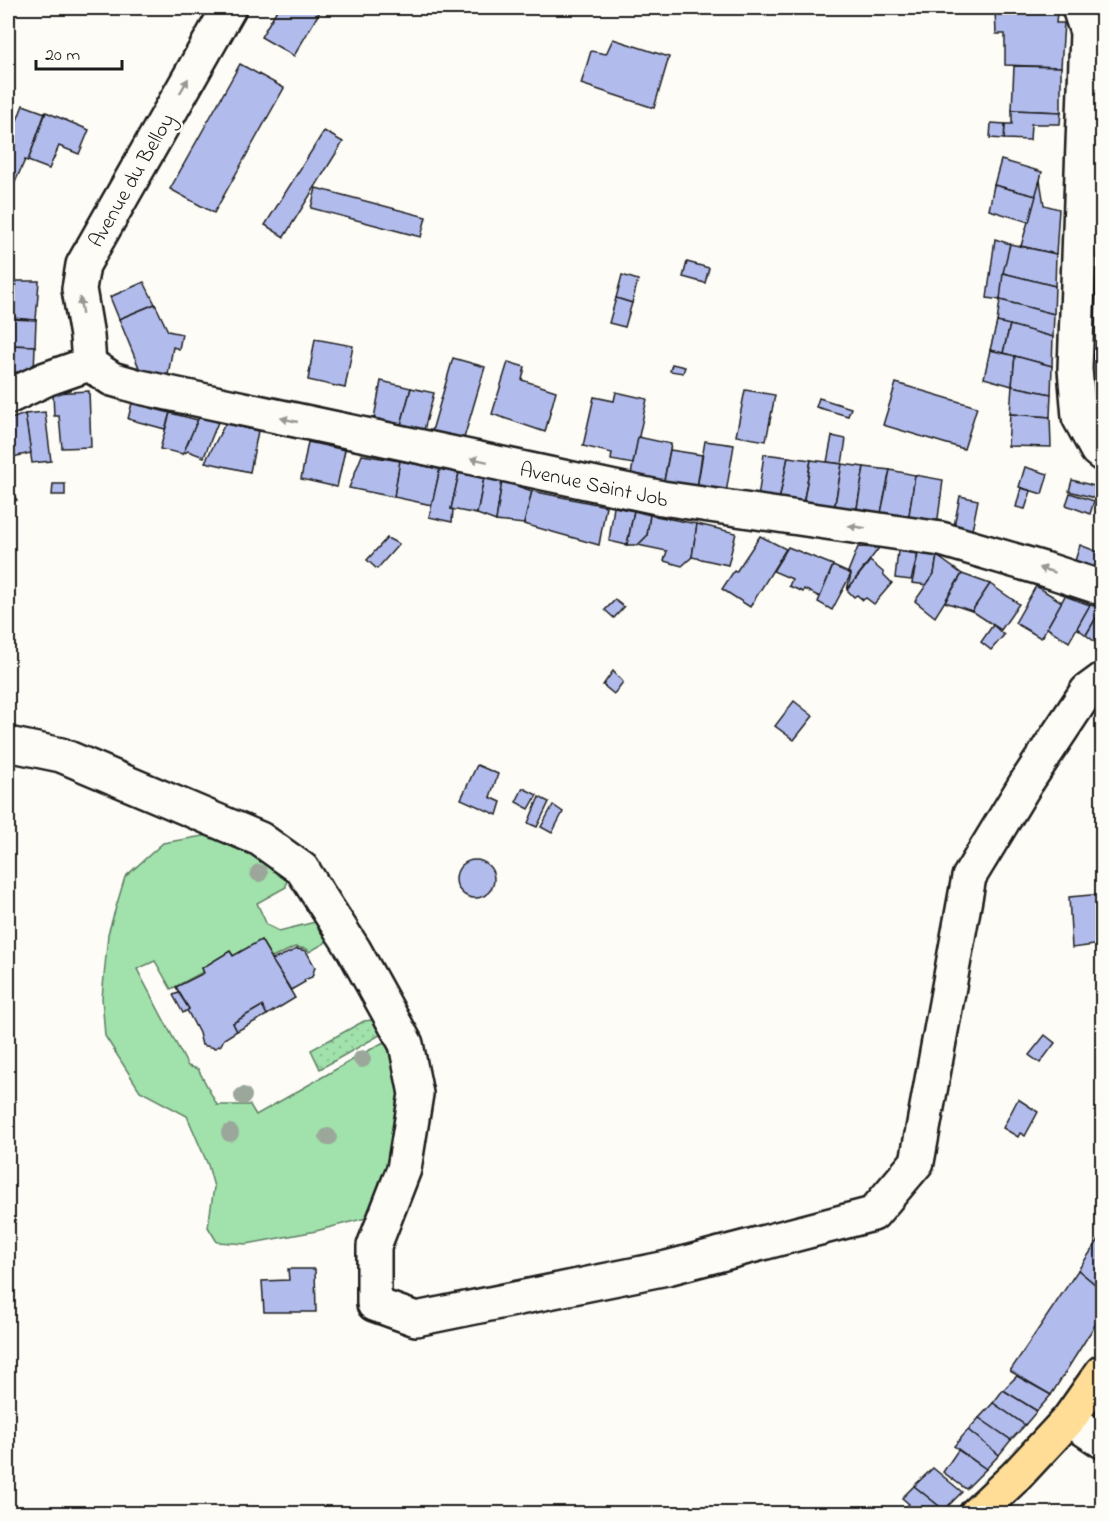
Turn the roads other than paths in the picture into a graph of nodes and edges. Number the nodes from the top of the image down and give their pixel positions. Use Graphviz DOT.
graph roads {
  1 [pos="229,8"];
  2 [pos="1089,23"];
  3 [pos="89,364"];
  4 [pos="8,397"];
  5 [pos="1102,454"];
  6 [pos="1102,588"];
  7 [pos="1102,680"];
  8 [pos="8,744"];
  9 [pos="1102,1372"];
  10 [pos="1069,1419"];
  11 [pos="1102,1441"];
  12 [pos="976,1514"];
  3 -- 1 [label="street, Avenue du Belloy, one-way"];
  2 -- 5 [label="street"];
  3 -- 4 [label="street"];
  6 -- 3 [label="street, Avenue Saint Job, one-way"];
  7 -- 8 [label="street"];
  9 -- 10 [label="main road"];
  10 -- 11 [label="street"];
  10 -- 12 [label="main road"];
}
